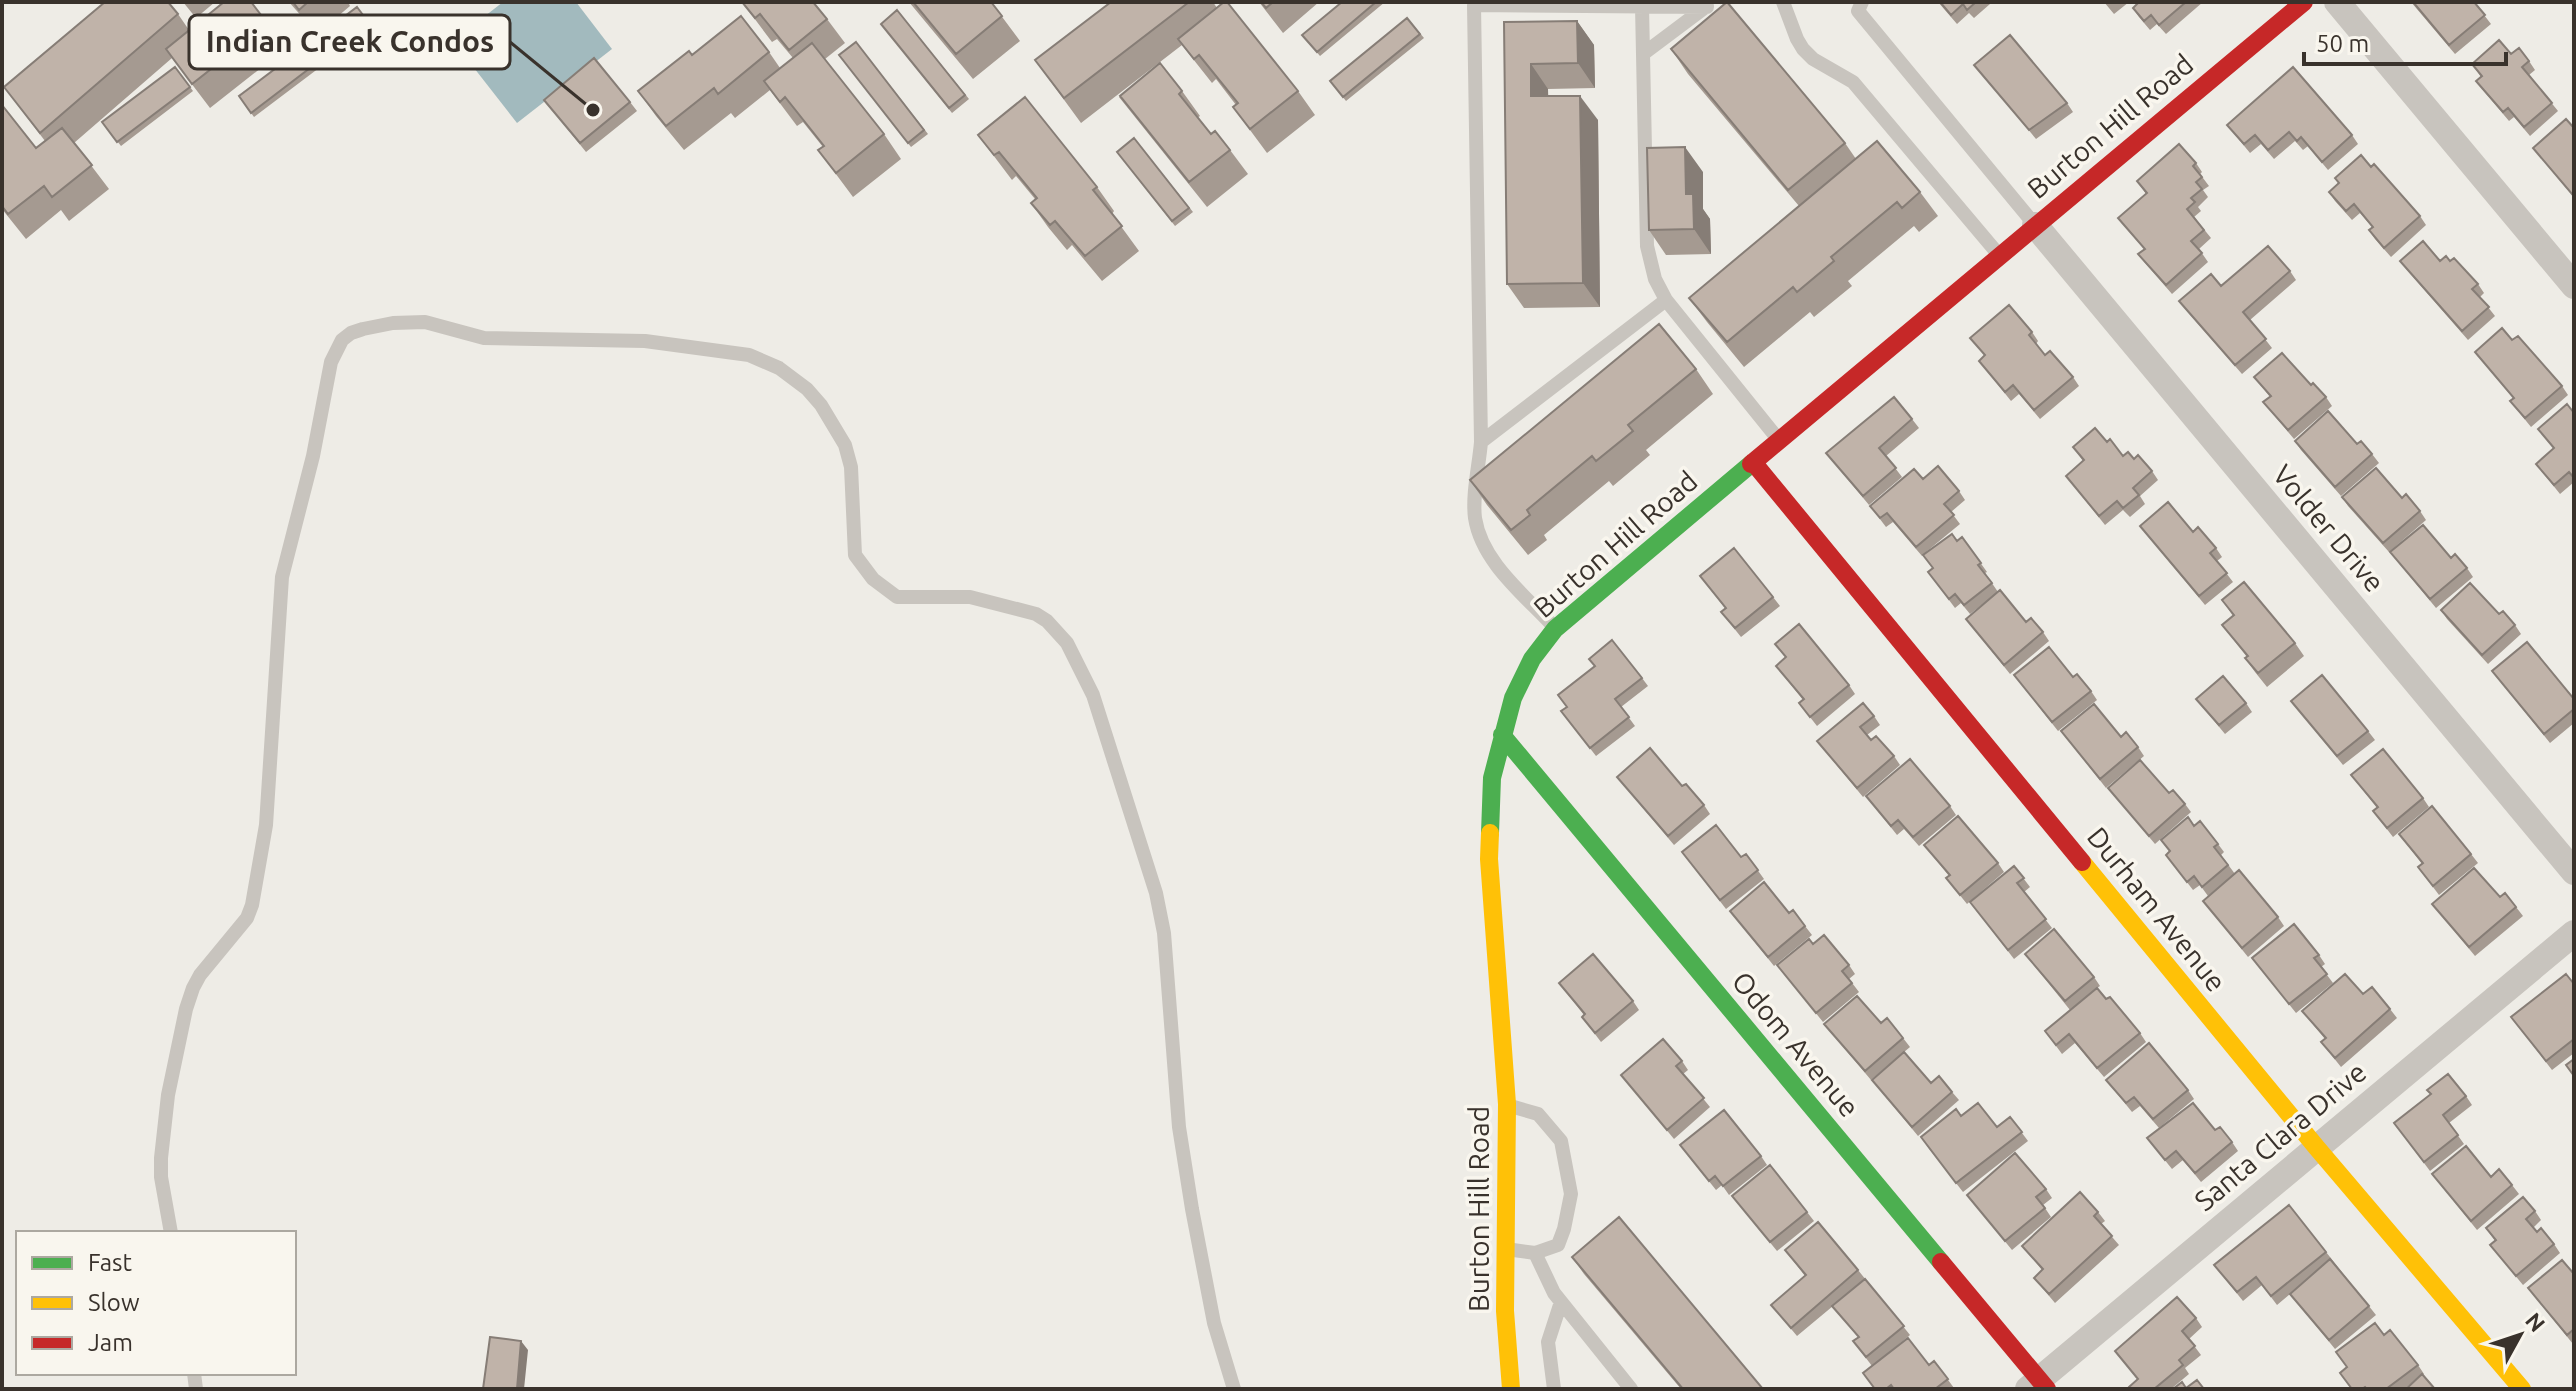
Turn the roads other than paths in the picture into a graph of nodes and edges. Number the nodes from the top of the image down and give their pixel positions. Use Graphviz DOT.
graph roads {
  1 [pos="1783,2"];
  2 [pos="1862,2"];
  3 [pos="2304,2"];
  4 [pos="2337,2"];
  5 [pos="1710,4"];
  6 [pos="1642,6"];
  7 [pos="1643,54"];
  8 [pos="2035,225"];
  9 [pos="1999,255"];
  10 [pos="2574,286"];
  11 [pos="1666,300"];
  12 [pos="1779,441"];
  13 [pos="1481,442"];
  14 [pos="1753,462"];
  15 [pos="1555,629"];
  16 [pos="1502,735"];
  17 [pos="2574,872"];
  18 [pos="2574,933"];
  19 [pos="1507,1104"];
  20 [pos="2317,1148"];
  21 [pos="171,1231"];
  22 [pos="1506,1249"];
  23 [pos="1535,1253"];
  24 [pos="1561,1302"];
  25 [pos="2038,1386"];
  26 [pos="1234,1389"];
  27 [pos="1511,1389"];
  28 [pos="1554,1389"];
  29 [pos="1631,1389"];
  30 [pos="2522,1389"];
  1 -- 9 [label="lane"];
  2 -- 8 [label="lane"];
  3 -- 8 [label="street, Burton Hill Road"];
  4 -- 10 [label="street"];
  5 -- 6 [label="lane"];
  5 -- 7 [label="lane"];
  6 -- 7 [label="lane"];
  6 -- 13 [label="lane"];
  7 -- 11 [label="lane"];
  8 -- 9 [label="street, Burton Hill Road"];
  8 -- 17 [label="street, Volder Drive"];
  9 -- 12 [label="street, Burton Hill Road"];
  11 -- 12 [label="lane"];
  11 -- 13 [label="lane"];
  12 -- 14 [label="street, Burton Hill Road"];
  13 -- 15 [label="lane"];
  14 -- 15 [label="street, Burton Hill Road"];
  14 -- 20 [label="street, Durham Avenue"];
  15 -- 16 [label="street, Burton Hill Road"];
  16 -- 19 [label="street, Burton Hill Road"];
  16 -- 25 [label="street, Odom Avenue"];
  18 -- 20 [label="street, Santa Clara Drive"];
  19 -- 22 [label="street, Burton Hill Road"];
  19 -- 23 [label="lane"];
  20 -- 25 [label="street, Santa Clara Drive"];
  20 -- 30 [label="street, Durham Avenue"];
  21 -- 26 [label="lane"];
  22 -- 23 [label="lane"];
  22 -- 27 [label="street, Burton Hill Road"];
  23 -- 24 [label="lane"];
  24 -- 28 [label="lane"];
  24 -- 29 [label="lane"];
}
